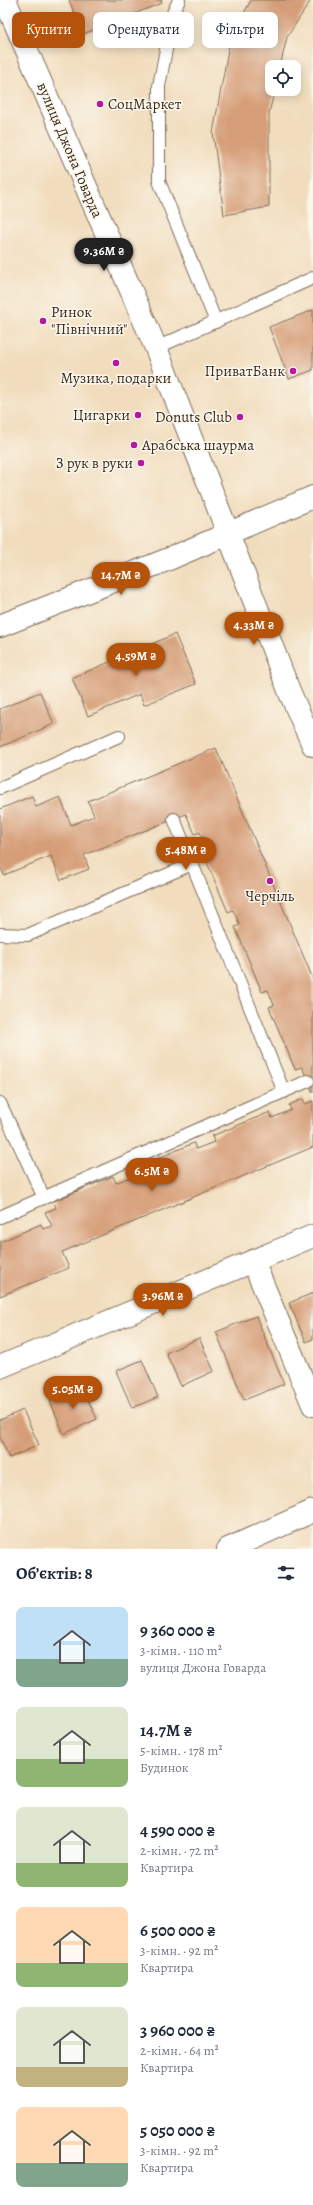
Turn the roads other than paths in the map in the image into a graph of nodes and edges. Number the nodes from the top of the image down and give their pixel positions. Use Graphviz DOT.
graph roads {
  1 [pos="5,0"];
  2 [pos="179,0"];
  3 [pos="313,278"];
  4 [pos="216,322"];
  5 [pos="156,348"];
  6 [pos="313,497"];
  7 [pos="229,533"];
  8 [pos="0,626"];
  9 [pos="119,736"];
  10 [pos="313,745"];
  11 [pos="0,788"];
  12 [pos="174,819"];
  13 [pos="192,864"];
  14 [pos="0,934"];
  15 [pos="308,1081"];
  16 [pos="284,1092"];
  17 [pos="0,1103"];
  18 [pos="44,1198"];
  19 [pos="0,1218"];
  20 [pos="313,1236"];
  21 [pos="253,1261"];
  22 [pos="0,1367"];
  23 [pos="313,1405"];
  24 [pos="313,1511"];
  25 [pos="228,1549"];
  1 -- 5 [label="street, вулиця Джона Говарда"];
  2 -- 4 [label="lane"];
  3 -- 4 [label="lane"];
  4 -- 5 [label="lane"];
  5 -- 7 [label="street, вулиця Джона Говарда"];
  6 -- 7 [label="street"];
  7 -- 8 [label="street"];
  7 -- 10 [label="street, вулиця Джона Говарда"];
  9 -- 11 [label="lane"];
  12 -- 13 [label="lane"];
  13 -- 14 [label="lane"];
  13 -- 16 [label="lane"];
  15 -- 16 [label="lane"];
  16 -- 18 [label="lane"];
  17 -- 18 [label="lane"];
  18 -- 19 [label="lane"];
  20 -- 21 [label="street"];
  21 -- 22 [label="street"];
  21 -- 23 [label="street"];
  24 -- 25 [label="street"];
}
